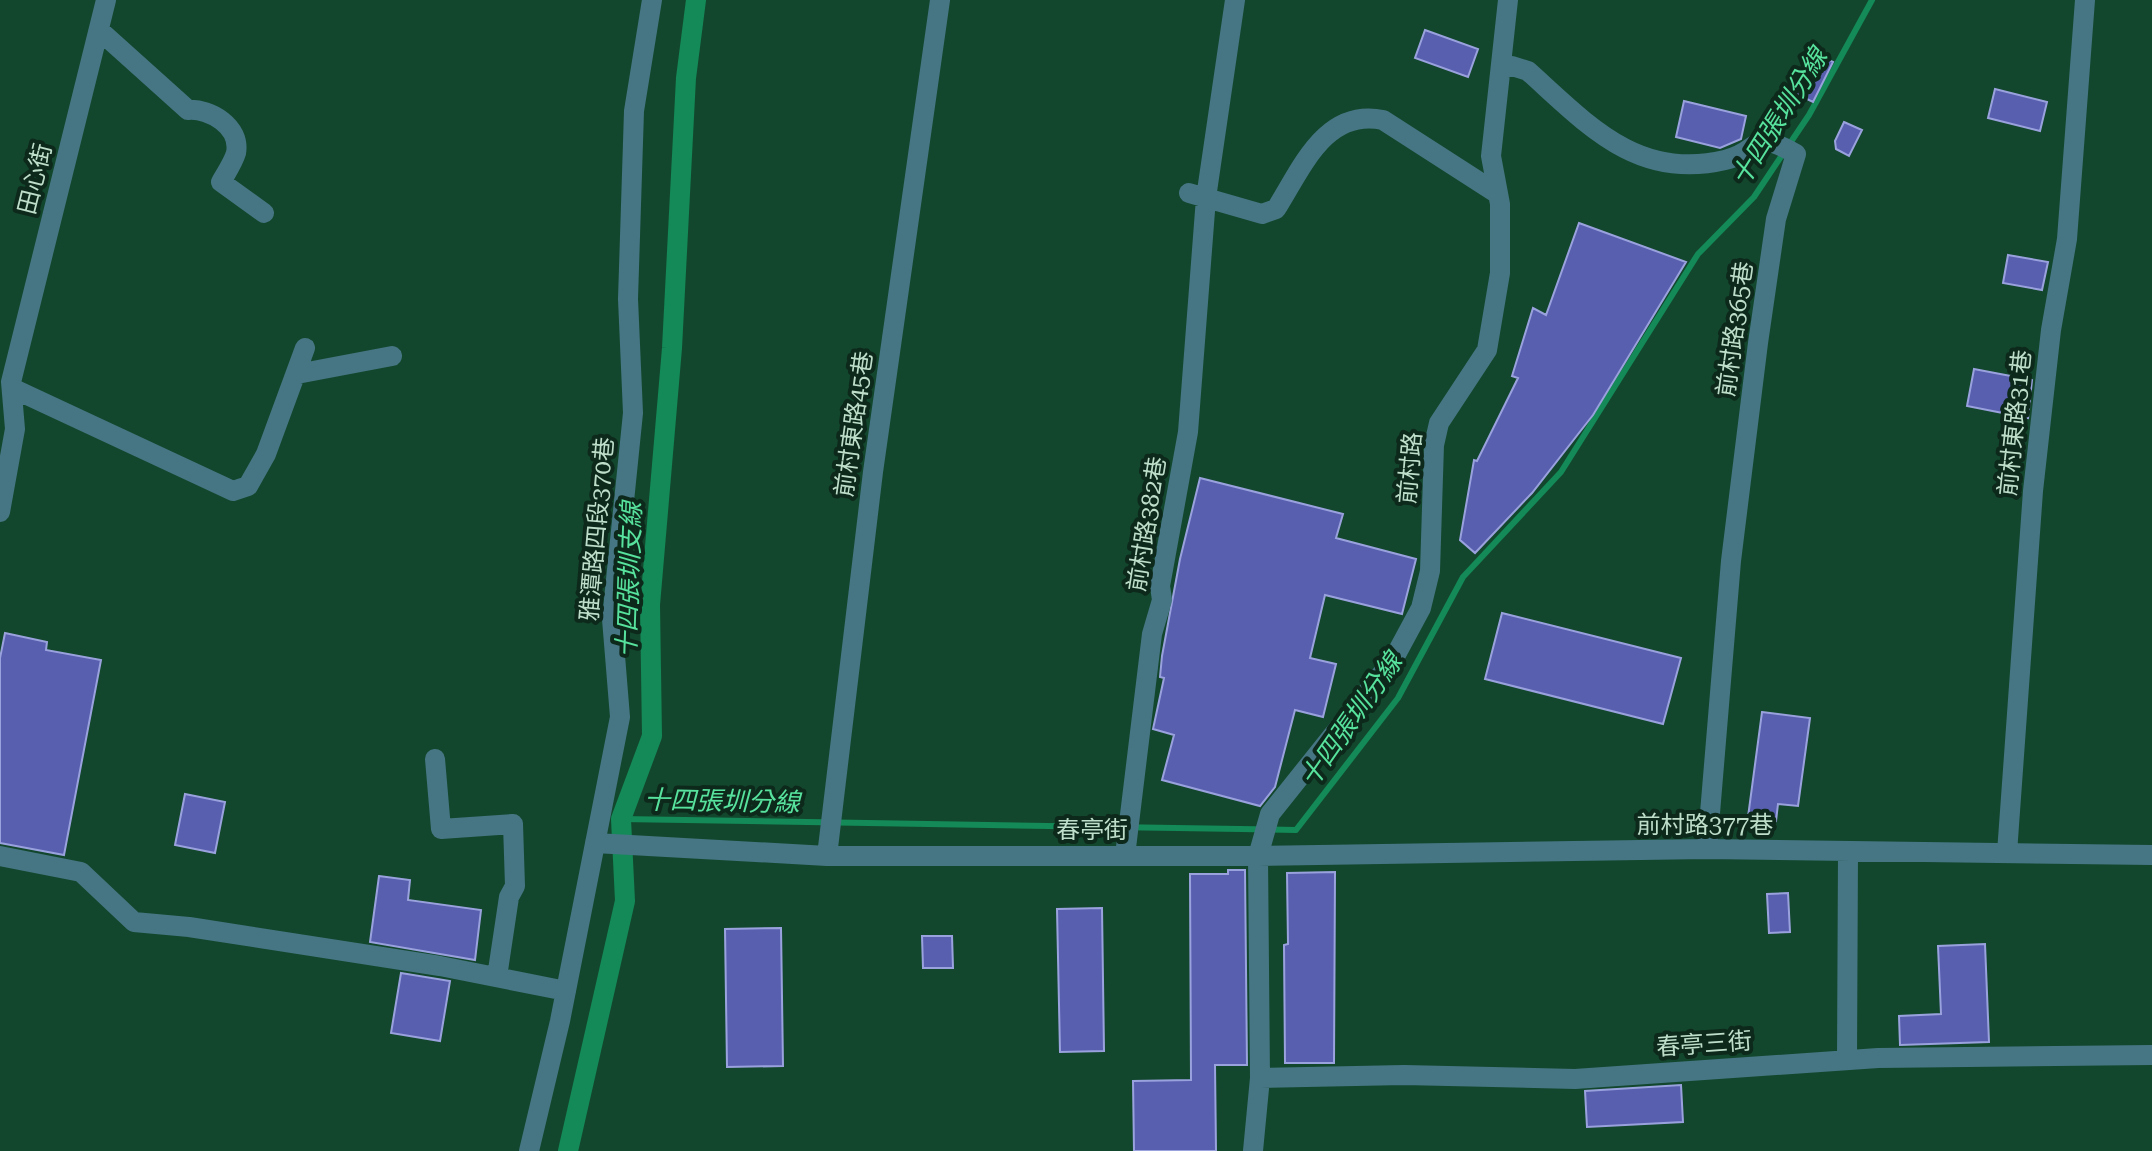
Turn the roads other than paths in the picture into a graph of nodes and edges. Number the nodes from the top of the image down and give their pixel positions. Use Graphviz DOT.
graph roads {
  1 [pos="106,0"];
  2 [pos="652,0"];
  3 [pos="940,0"];
  4 [pos="1235,0"];
  5 [pos="1508,0"];
  6 [pos="2085,0"];
  7 [pos="99,30"];
  8 [pos="1501,69"];
  9 [pos="1498,194"];
  10 [pos="1197,196"];
  11 [pos="264,213"];
  12 [pos="305,348"];
  13 [pos="392,356"];
  14 [pos="297,374"];
  15 [pos="12,388"];
  16 [pos="0,512"];
  17 [pos="435,759"];
  18 [pos="613,844"];
  19 [pos="1707,849"];
  20 [pos="1848,853"];
  21 [pos="2007,853"];
  22 [pos="2152,855"];
  23 [pos="0,856"];
  24 [pos="827,856"];
  25 [pos="1125,856"];
  26 [pos="1258,856"];
  27 [pos="497,977"];
  28 [pos="566,991"];
  29 [pos="2152,1055"];
  30 [pos="1847,1060"];
  31 [pos="1260,1078"];
  32 [pos="529,1151"];
  33 [pos="1253,1151"];
  1 -- 7 [label="street, 田心街"];
  2 -- 18 [label="street, 雅潭路四段370巷"];
  3 -- 24 [label="street, 前村東路45巷"];
  4 -- 10 [label="street, 前村路382巷"];
  5 -- 8 [label="street, 前村路"];
  6 -- 21 [label="street, 前村東路31巷"];
  7 -- 11 [label="street"];
  7 -- 15 [label="street, 田心街"];
  8 -- 9 [label="street, 前村路"];
  8 -- 19 [label="street, 前村路365巷"];
  9 -- 10 [label="street"];
  9 -- 26 [label="street, 前村路"];
  10 -- 25 [label="street, 前村路382巷"];
  12 -- 14 [label="street"];
  13 -- 14 [label="street"];
  14 -- 15 [label="street"];
  15 -- 16 [label="street, 田心街"];
  17 -- 27 [label="street"];
  18 -- 24 [label="street, 春亭街"];
  18 -- 28 [label="street, 雅潭路四段370巷"];
  19 -- 20 [label="street, 前村路377巷"];
  19 -- 26 [label="street, 前村路377巷"];
  20 -- 21 [label="street, 前村路377巷"];
  20 -- 30 [label="street"];
  21 -- 22 [label="street, 前村路377巷"];
  23 -- 27 [label="street"];
  24 -- 25 [label="street, 春亭街"];
  25 -- 26 [label="street, 春亭街"];
  26 -- 31 [label="street"];
  27 -- 28 [label="street"];
  28 -- 32 [label="street, 雅潭路四段370巷"];
  29 -- 30 [label="street, 春亭三街"];
  30 -- 31 [label="street, 春亭三街"];
  31 -- 33 [label="street"];
}
